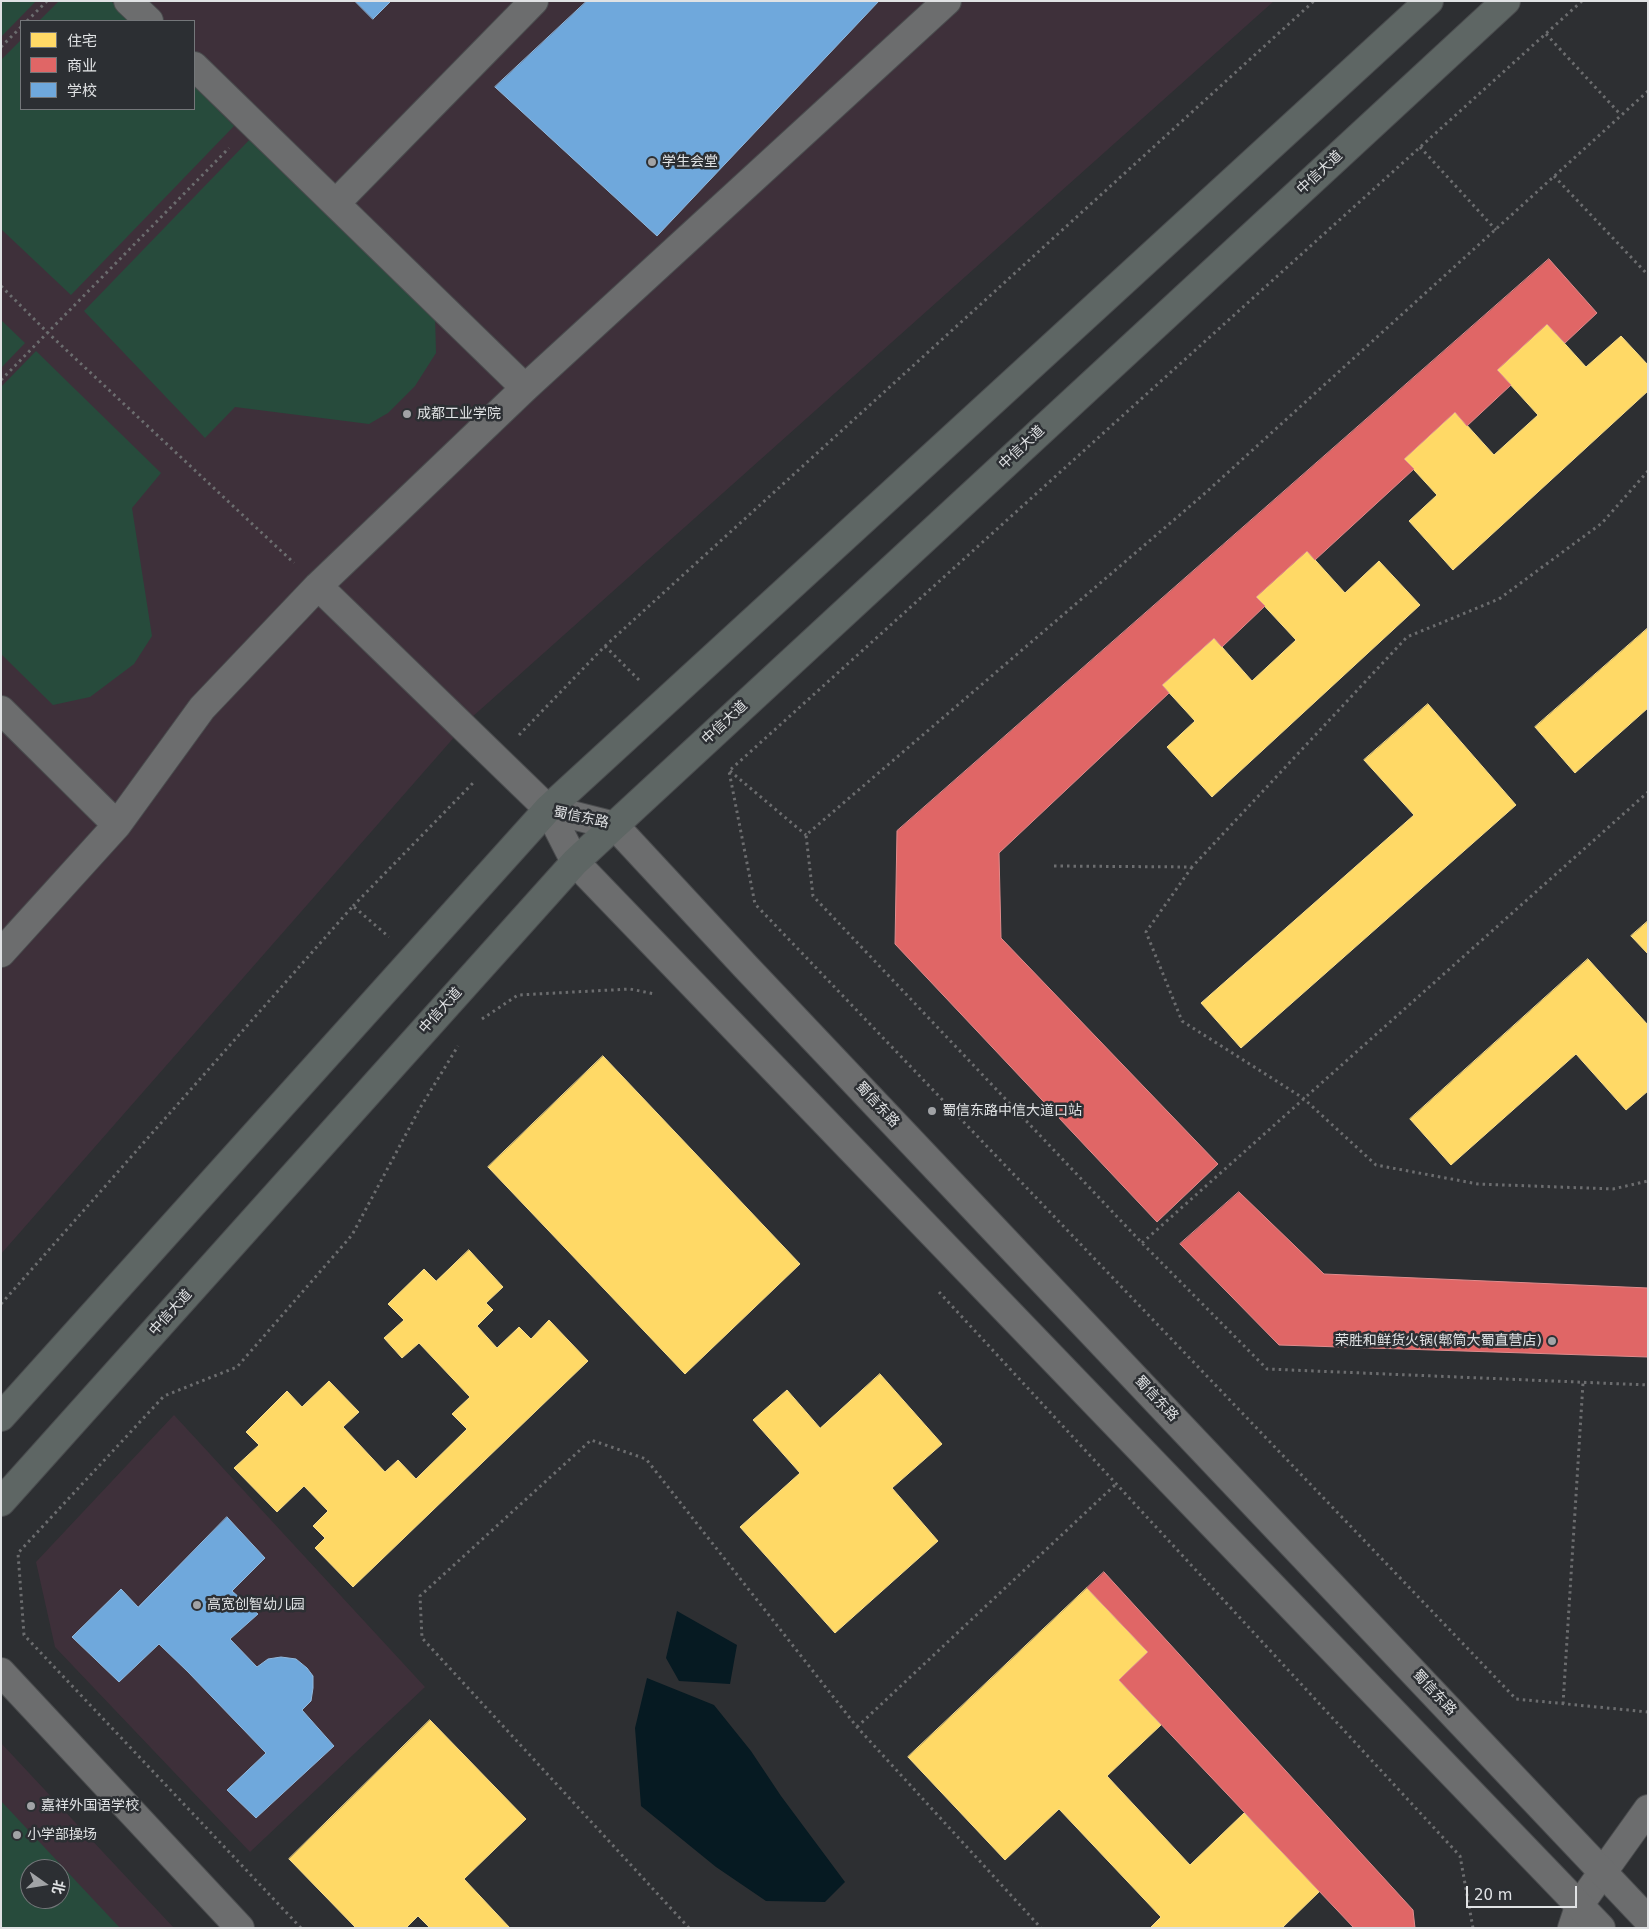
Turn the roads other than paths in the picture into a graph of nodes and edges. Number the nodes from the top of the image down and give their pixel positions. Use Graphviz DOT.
graph roads {
  1 [pos="128,1"];
  2 [pos="534,1"];
  3 [pos="947,1"];
  4 [pos="1429,1"];
  5 [pos="1506,1"];
  6 [pos="148,20"];
  7 [pos="195,67"];
  8 [pos="336,204"];
  9 [pos="525,388"];
  10 [pos="318,586"];
  11 [pos="1,710"];
  12 [pos="548,808"];
  13 [pos="117,825"];
  14 [pos="615,826"];
  15 [pos="575,862"];
  16 [pos="1,953"];
  17 [pos="1,1417"];
  18 [pos="1,1502"];
  19 [pos="1,1672"];
  20 [pos="1648,1809"];
  21 [pos="1602,1872"];
  22 [pos="1576,1916"];
  23 [pos="1648,1920"];
  24 [pos="240,1928"];
  25 [pos="1601,1928"];
  1 -- 6 [label="main road"];
  2 -- 8 [label="main road"];
  3 -- 9 [label="main road"];
  4 -- 12 [label="main road"];
  5 -- 14 [label="main road, 中信大道"];
  7 -- 8 [label="main road"];
  8 -- 9 [label="main road"];
  9 -- 10 [label="main road"];
  10 -- 12 [label="main road"];
  10 -- 13 [label="main road"];
  11 -- 13 [label="main road"];
  12 -- 14 [label="main road, 蜀信东路"];
  12 -- 15 [label="main road, 蜀信东路"];
  12 -- 17 [label="main road"];
  13 -- 16 [label="main road"];
  14 -- 15 [label="main road, 中信大道"];
  14 -- 21 [label="main road, 蜀信东路"];
  15 -- 18 [label="main road, 中信大道"];
  15 -- 22 [label="main road, 蜀信东路"];
  19 -- 24 [label="main road"];
  20 -- 21 [label="main road"];
  21 -- 22 [label="main road"];
  21 -- 23 [label="main road, 蜀信东路"];
  22 -- 25 [label="main road, 蜀信东路"];
}
